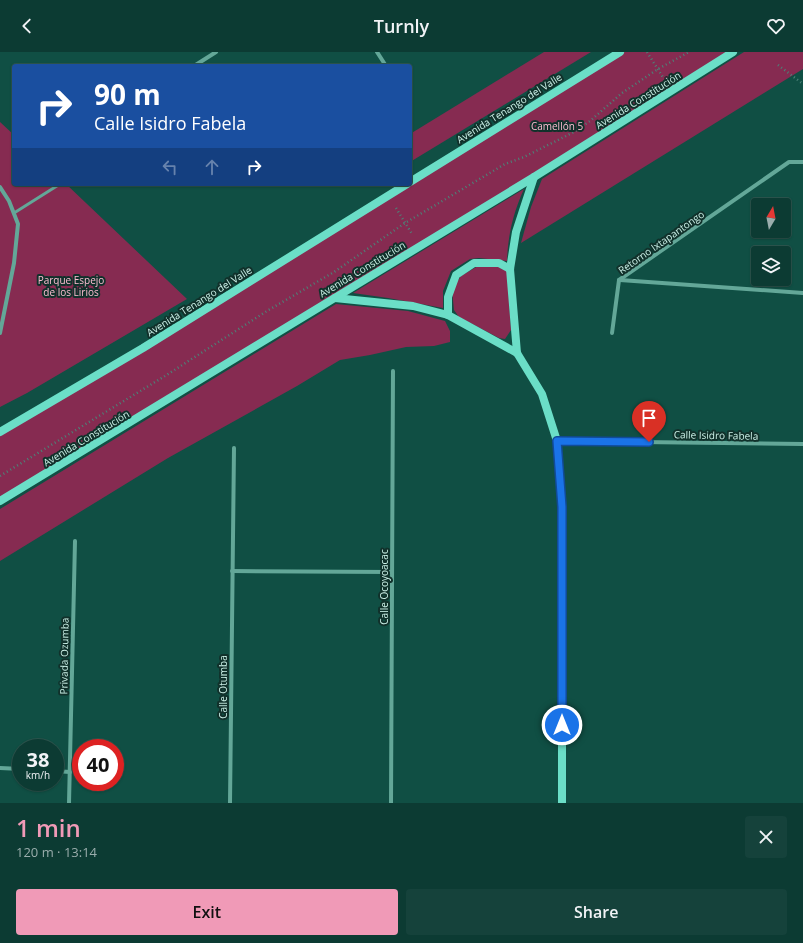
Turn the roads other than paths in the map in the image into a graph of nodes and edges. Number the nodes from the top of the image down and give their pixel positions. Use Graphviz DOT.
graph roads {
  1 [pos="216,52"];
  2 [pos="377,52"];
  3 [pos="620,52"];
  4 [pos="734,52"];
  5 [pos="197,64"];
  6 [pos="385,64"];
  7 [pos="803,162"];
  8 [pos="534,177"];
  9 [pos="412,181"];
  10 [pos="0,186"];
  11 [pos="57,186"];
  12 [pos="404,186"];
  13 [pos="14,213"];
  14 [pos="510,269"];
  15 [pos="619,280"];
  16 [pos="803,293"];
  17 [pos="334,298"];
  18 [pos="448,315"];
  19 [pos="0,333"];
  20 [pos="612,333"];
  21 [pos="517,353"];
  22 [pos="392,371"];
  23 [pos="0,432"];
  24 [pos="557,441"];
  25 [pos="803,444"];
  26 [pos="234,448"];
  27 [pos="0,501"];
  28 [pos="75,541"];
  29 [pos="232,571"];
  30 [pos="392,572"];
  31 [pos="0,768"];
  32 [pos="12,769"];
  33 [pos="64,772"];
  34 [pos="70,772"];
  35 [pos="70,803"];
  36 [pos="230,803"];
  37 [pos="391,803"];
  38 [pos="562,803"];
  1 -- 5 [label="street"];
  2 -- 6 [label="street"];
  3 -- 9 [label="main road, Avenida Tenango del Valle"];
  4 -- 8 [label="main road, Avenida Constitución"];
  7 -- 15 [label="street, Retorno Ixtapantongo"];
  8 -- 14 [label="main road"];
  8 -- 17 [label="main road, Avenida Constitución"];
  10 -- 13 [label="street"];
  11 -- 13 [label="lane"];
  12 -- 23 [label="main road, Avenida Tenango del Valle"];
  13 -- 19 [label="street"];
  14 -- 18 [label="main road"];
  14 -- 21 [label="main road"];
  15 -- 16 [label="street, Retorno Ixtapantongo"];
  15 -- 20 [label="street"];
  17 -- 18 [label="main road"];
  17 -- 27 [label="main road, Avenida Constitución"];
  18 -- 21 [label="main road"];
  21 -- 24 [label="main road"];
  22 -- 30 [label="street, Calle Ocoyoacac"];
  24 -- 25 [label="street, Calle Isidro Fabela"];
  24 -- 38 [label="main road"];
  26 -- 29 [label="street, Calle Otumba"];
  28 -- 34 [label="street, Privada Ozumba"];
  29 -- 30 [label="street"];
  29 -- 36 [label="street, Calle Otumba"];
  30 -- 37 [label="street, Calle Ocoyoacac"];
  31 -- 32 [label="street"];
  33 -- 34 [label="street"];
  34 -- 35 [label="street, Privada Ozumba"];
}
